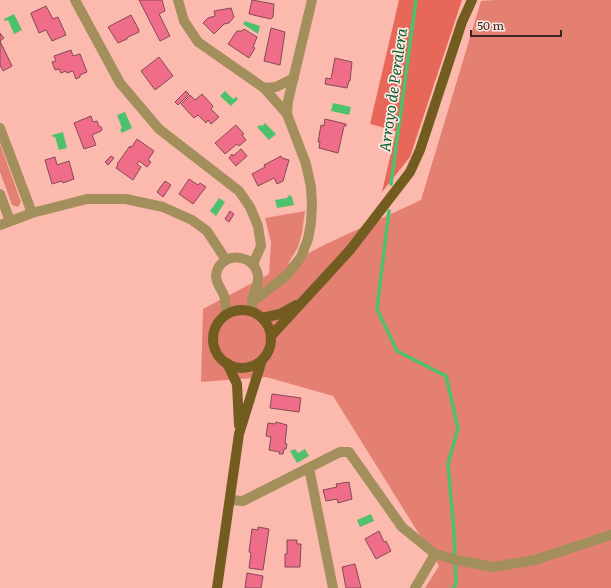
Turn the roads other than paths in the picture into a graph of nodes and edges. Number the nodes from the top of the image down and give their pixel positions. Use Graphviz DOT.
graph roads {
  1 [pos="75,0"];
  2 [pos="178,0"];
  3 [pos="312,0"];
  4 [pos="472,0"];
  5 [pos="294,78"];
  6 [pos="264,88"];
  7 [pos="287,114"];
  8 [pos="0,128"];
  9 [pos="0,194"];
  10 [pos="32,213"];
  11 [pos="5,223"];
  12 [pos="226,260"];
  13 [pos="253,264"];
  14 [pos="258,275"];
  15 [pos="277,282"];
  16 [pos="303,301"];
  17 [pos="252,307"];
  18 [pos="227,314"];
  19 [pos="262,318"];
  20 [pos="271,336"];
  21 [pos="262,360"];
  22 [pos="227,363"];
  23 [pos="239,434"];
  24 [pos="309,468"];
  25 [pos="230,500"];
  26 [pos="611,535"];
  27 [pos="435,554"];
  28 [pos="217,588"];
  29 [pos="333,588"];
  30 [pos="415,588"];
  1 -- 13 [label="street"];
  2 -- 6 [label="street"];
  3 -- 5 [label="street"];
  4 -- 16 [label="main road"];
  5 -- 6 [label="street"];
  5 -- 7 [label="street"];
  6 -- 7 [label="street"];
  7 -- 15 [label="street"];
  8 -- 10 [label="street"];
  9 -- 11 [label="street"];
  10 -- 11 [label="street"];
  10 -- 12 [label="street"];
  12 -- 13 [label="street"];
  12 -- 18 [label="street"];
  13 -- 14 [label="street"];
  14 -- 15 [label="street"];
  14 -- 17 [label="street"];
  15 -- 17 [label="street"];
  16 -- 19 [label="main road"];
  16 -- 20 [label="main road"];
  17 -- 18 [label="main road"];
  17 -- 19 [label="main road"];
  18 -- 22 [label="main road"];
  19 -- 20 [label="main road"];
  20 -- 21 [label="main road"];
  21 -- 22 [label="main road"];
  21 -- 23 [label="main road"];
  22 -- 23 [label="main road"];
  23 -- 25 [label="main road"];
  24 -- 25 [label="street"];
  24 -- 27 [label="street"];
  24 -- 29 [label="street"];
  25 -- 28 [label="main road"];
  26 -- 27 [label="street"];
  27 -- 30 [label="street"];
}
